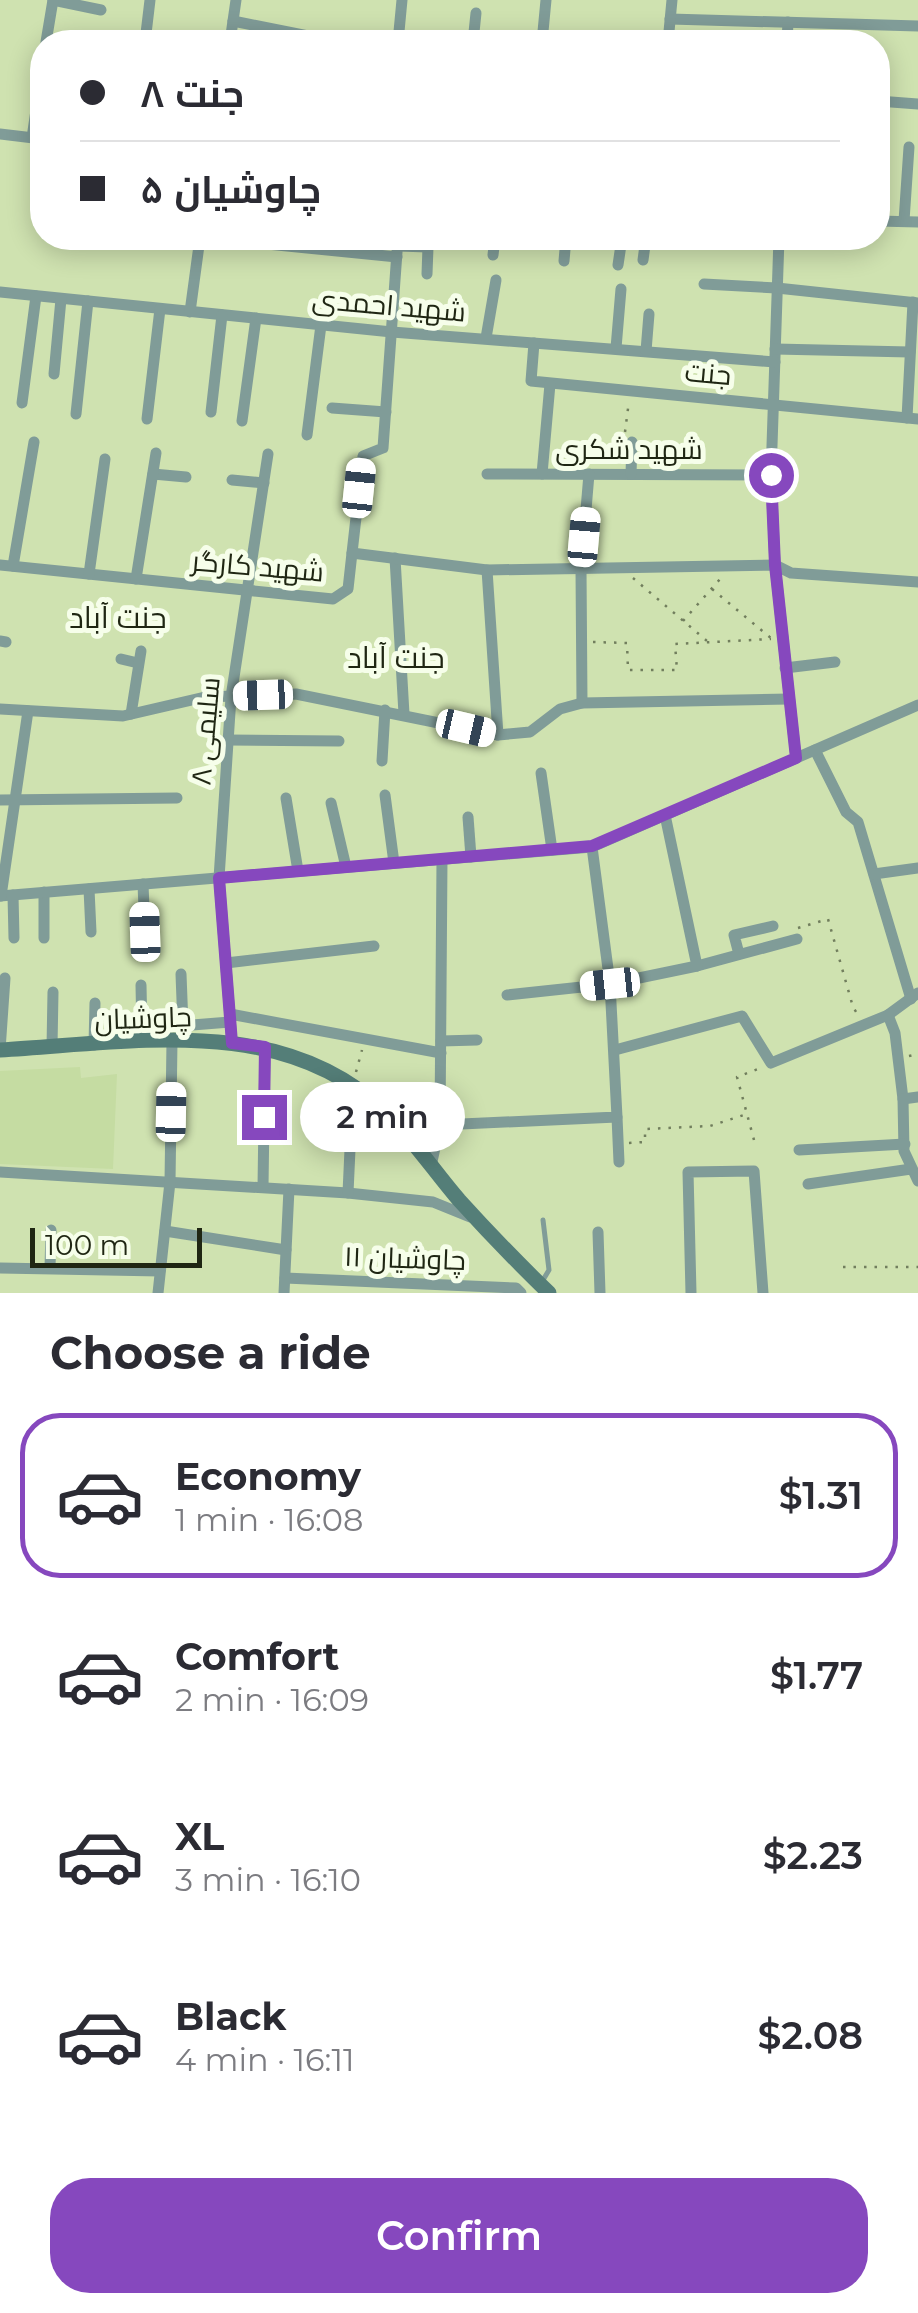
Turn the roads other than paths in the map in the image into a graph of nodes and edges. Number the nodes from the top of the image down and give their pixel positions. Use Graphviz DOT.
graph roads {
  1 [pos="53,0"];
  2 [pos="150,0"];
  3 [pos="236,0"];
  4 [pos="402,0"];
  5 [pos="546,0"];
  6 [pos="672,0"];
  7 [pos="101,10"];
  8 [pos="476,13"];
  9 [pos="670,19"];
  10 [pos="233,22"];
  11 [pos="788,22"];
  12 [pos="918,26"];
  13 [pos="48,30"];
  14 [pos="146,30"];
  15 [pos="232,30"];
  16 [pos="275,30"];
  17 [pos="399,30"];
  18 [pos="474,30"];
  19 [pos="543,30"];
  20 [pos="669,30"];
  21 [pos="788,30"];
  22 [pos="890,102"];
  23 [pos="918,104"];
  24 [pos="0,134"];
  25 [pos="30,137"];
  26 [pos="909,146"];
  27 [pos="890,221"];
  28 [pos="904,221"];
  29 [pos="918,222"];
  30 [pos="202,250"];
  31 [pos="398,250"];
  32 [pos="428,250"];
  33 [pos="494,250"];
  34 [pos="565,250"];
  35 [pos="620,250"];
  36 [pos="645,250"];
  37 [pos="779,250"];
  38 [pos="493,255"];
  39 [pos="644,260"];
  40 [pos="564,262"];
  41 [pos="618,265"];
  42 [pos="427,274"];
  43 [pos="496,280"];
  44 [pos="704,284"];
  45 [pos="777,288"];
  46 [pos="621,289"];
  47 [pos="0,292"];
  48 [pos="36,296"];
  49 [pos="61,299"];
  50 [pos="88,301"];
  51 [pos="916,302"];
  52 [pos="160,309"];
  53 [pos="190,312"];
  54 [pos="649,314"];
  55 [pos="222,315"];
  56 [pos="256,318"];
  57 [pos="321,325"];
  58 [pos="392,332"];
  59 [pos="486,338"];
  60 [pos="534,342"];
  61 [pos="616,348"];
  62 [pos="646,351"];
  63 [pos="910,352"];
  64 [pos="775,355"];
  65 [pos="54,374"];
  66 [pos="550,384"];
  67 [pos="22,403"];
  68 [pos="773,404"];
  69 [pos="332,408"];
  70 [pos="211,412"];
  71 [pos="386,412"];
  72 [pos="76,414"];
  73 [pos="912,418"];
  74 [pos="148,420"];
  75 [pos="242,421"];
  76 [pos="307,435"];
  77 [pos="34,442"];
  78 [pos="632,442"];
  79 [pos="156,454"];
  80 [pos="268,454"];
  81 [pos="105,459"];
  82 [pos="153,474"];
  83 [pos="487,474"];
  84 [pos="542,474"];
  85 [pos="589,474"];
  86 [pos="631,474"];
  87 [pos="771,475"];
  88 [pos="186,477"];
  89 [pos="232,480"];
  90 [pos="264,484"];
  91 [pos="352,553"];
  92 [pos="394,558"];
  93 [pos="775,565"];
  94 [pos="6,566"];
  95 [pos="582,568"];
  96 [pos="487,570"];
  97 [pos="89,574"];
  98 [pos="136,579"];
  99 [pos="918,582"];
  100 [pos="249,590"];
  101 [pos="122,660"];
  102 [pos="835,662"];
  103 [pos="785,668"];
  104 [pos="231,696"];
  105 [pos="789,699"];
  106 [pos="582,703"];
  107 [pos="917,707"];
  108 [pos="0,709"];
  109 [pos="28,710"];
  110 [pos="385,710"];
  111 [pos="131,714"];
  112 [pos="404,714"];
  113 [pos="498,735"];
  114 [pos="228,740"];
  115 [pos="339,740"];
  116 [pos="815,750"];
  117 [pos="796,758"];
  118 [pos="382,760"];
  119 [pos="540,773"];
  120 [pos="385,795"];
  121 [pos="177,798"];
  122 [pos="286,798"];
  123 [pos="0,800"];
  124 [pos="15,802"];
  125 [pos="331,803"];
  126 [pos="665,815"];
  127 [pos="468,817"];
  128 [pos="592,846"];
  129 [pos="552,850"];
  130 [pos="471,857"];
  131 [pos="442,859"];
  132 [pos="3,863"];
  133 [pos="394,863"];
  134 [pos="346,867"];
  135 [pos="918,868"];
  136 [pos="298,871"];
  137 [pos="874,874"];
  138 [pos="219,878"];
  139 [pos="143,884"];
  140 [pos="89,888"];
  141 [pos="44,892"];
  142 [pos="5,896"];
  143 [pos="773,926"];
  144 [pos="91,932"];
  145 [pos="145,932"];
  146 [pos="14,938"];
  147 [pos="44,938"];
  148 [pos="796,939"];
  149 [pos="374,946"];
  150 [pos="738,954"];
  151 [pos="226,963"];
  152 [pos="697,966"];
  153 [pos="181,974"];
  154 [pos="5,978"];
  155 [pos="610,984"];
  156 [pos="141,986"];
  157 [pos="52,992"];
  158 [pos="507,994"];
  159 [pos="914,996"];
  160 [pos="94,1003"];
  161 [pos="888,1015"];
  162 [pos="230,1018"];
  163 [pos="183,1026"];
  164 [pos="142,1036"];
  165 [pos="476,1040"];
  166 [pos="172,1041"];
  167 [pos="232,1043"];
  168 [pos="94,1045"];
  169 [pos="52,1047"];
  170 [pos="265,1047"];
  171 [pos="441,1047"];
  172 [pos="0,1050"];
  173 [pos="615,1050"];
  174 [pos="353,1084"];
  175 [pos="918,1097"];
  176 [pos="903,1099"];
  177 [pos="617,1117"];
  178 [pos="440,1125"];
  179 [pos="904,1144"];
  180 [pos="799,1150"];
  181 [pos="620,1162"];
  182 [pos="431,1166"];
  183 [pos="0,1173"];
  184 [pos="914,1175"];
  185 [pos="170,1182"];
  186 [pos="445,1182"];
  187 [pos="808,1184"];
  188 [pos="263,1187"];
  189 [pos="289,1189"];
  190 [pos="348,1192"];
  191 [pos="433,1202"];
  192 [pos="479,1220"];
  193 [pos="544,1220"];
  194 [pos="51,1230"];
  195 [pos="165,1231"];
  196 [pos="598,1232"];
  197 [pos="286,1250"];
  198 [pos="0,1268"];
  199 [pos="50,1268"];
  200 [pos="160,1271"];
  201 [pos="285,1278"];
  202 [pos="336,1287"];
  203 [pos="431,1289"];
  204 [pos="545,1289"];
  205 [pos="158,1293"];
  206 [pos="284,1293"];
  207 [pos="521,1293"];
  208 [pos="600,1293"];
  209 [pos="691,1293"];
  210 [pos="763,1293"];
  1 -- 7 [label="street"];
  1 -- 13 [label="street"];
  2 -- 14 [label="street"];
  3 -- 10 [label="street"];
  4 -- 17 [label="street"];
  5 -- 19 [label="street"];
  6 -- 9 [label="street"];
  8 -- 18 [label="street"];
  9 -- 11 [label="street"];
  9 -- 20 [label="street"];
  10 -- 15 [label="street"];
  10 -- 16 [label="street"];
  11 -- 12 [label="street"];
  11 -- 21 [label="street"];
  22 -- 23 [label="street"];
  24 -- 25 [label="street"];
  26 -- 28 [label="street"];
  27 -- 28 [label="street"];
  28 -- 29 [label="street"];
  30 -- 53 [label="street"];
  31 -- 58 [label="street"];
  32 -- 42 [label="street"];
  33 -- 38 [label="street"];
  34 -- 40 [label="street"];
  35 -- 41 [label="street"];
  36 -- 39 [label="street"];
  37 -- 45 [label="street"];
  43 -- 59 [label="street"];
  44 -- 45 [label="street"];
  45 -- 51 [label="street"];
  45 -- 64 [label="street"];
  46 -- 61 [label="street"];
  47 -- 48 [label="street, شهید احمدی"];
  48 -- 49 [label="street, شهید احمدی"];
  48 -- 67 [label="street"];
  49 -- 50 [label="street, شهید احمدی"];
  49 -- 65 [label="street"];
  50 -- 52 [label="street, شهید احمدی"];
  50 -- 72 [label="street"];
  51 -- 63 [label="street"];
  52 -- 53 [label="street, شهید احمدی"];
  52 -- 74 [label="street"];
  53 -- 55 [label="street, شهید احمدی"];
  54 -- 62 [label="street"];
  55 -- 56 [label="street, شهید احمدی"];
  55 -- 70 [label="street"];
  56 -- 57 [label="street, شهید احمدی"];
  56 -- 75 [label="street"];
  57 -- 58 [label="street, شهید احمدی"];
  57 -- 76 [label="street"];
  58 -- 59 [label="street, شهید احمدی"];
  58 -- 71 [label="street"];
  59 -- 60 [label="street, شهید احمدی"];
  60 -- 61 [label="street, شهید احمدی"];
  60 -- 66 [label="street"];
  61 -- 62 [label="street, شهید احمدی"];
  62 -- 64 [label="street, شهید احمدی"];
  63 -- 64 [label="street, شهید احمدی"];
  63 -- 73 [label="street"];
  64 -- 68 [label="street"];
  66 -- 68 [label="street, جنت"];
  66 -- 84 [label="street"];
  68 -- 73 [label="street, جنت"];
  68 -- 87 [label="street"];
  69 -- 71 [label="street"];
  71 -- 91 [label="street"];
  77 -- 94 [label="street"];
  78 -- 86 [label="street"];
  79 -- 82 [label="street"];
  80 -- 90 [label="street, سلیمی ۸"];
  81 -- 97 [label="street"];
  82 -- 88 [label="street"];
  82 -- 98 [label="street"];
  83 -- 84 [label="street, شهید شکری"];
  84 -- 85 [label="street, شهید شکری"];
  85 -- 86 [label="street, شهید شکری"];
  85 -- 95 [label="street"];
  86 -- 87 [label="street, شهید شکری"];
  87 -- 93 [label="street"];
  89 -- 90 [label="street"];
  90 -- 100 [label="street, سلیمی ۸"];
  91 -- 92 [label="street, شهید کارگر"];
  91 -- 100 [label="street, شهید کارگر"];
  92 -- 96 [label="street, شهید کارگر"];
  92 -- 112 [label="street"];
  93 -- 95 [label="street, شهید کارگر"];
  93 -- 99 [label="street, شهید کارگر"];
  93 -- 103 [label="street"];
  94 -- 97 [label="street, شهید کارگر"];
  95 -- 96 [label="street, شهید کارگر"];
  95 -- 106 [label="street"];
  96 -- 113 [label="street"];
  97 -- 98 [label="street, شهید کارگر"];
  98 -- 100 [label="street, شهید کارگر"];
  100 -- 104 [label="street, سلیمی ۸"];
  101 -- 111 [label="street"];
  102 -- 103 [label="street"];
  103 -- 105 [label="street"];
  104 -- 110 [label="street"];
  104 -- 111 [label="street"];
  104 -- 114 [label="street, سلیمی ۸"];
  105 -- 106 [label="street"];
  105 -- 117 [label="street"];
  106 -- 113 [label="street"];
  107 -- 116 [label="street"];
  108 -- 109 [label="street"];
  109 -- 111 [label="street"];
  109 -- 124 [label="street"];
  110 -- 112 [label="street"];
  110 -- 118 [label="street"];
  112 -- 113 [label="street"];
  114 -- 115 [label="street"];
  114 -- 138 [label="street, سلیمی ۸"];
  116 -- 117 [label="street"];
  116 -- 137 [label="street"];
  117 -- 126 [label="street"];
  119 -- 129 [label="street"];
  120 -- 133 [label="street"];
  121 -- 124 [label="street"];
  122 -- 136 [label="street"];
  123 -- 124 [label="street"];
  124 -- 132 [label="street"];
  125 -- 134 [label="street"];
  126 -- 128 [label="street"];
  126 -- 152 [label="street"];
  127 -- 130 [label="street"];
  128 -- 129 [label="street"];
  128 -- 155 [label="street"];
  129 -- 130 [label="street"];
  130 -- 131 [label="street"];
  131 -- 133 [label="street"];
  131 -- 171 [label="street"];
  132 -- 142 [label="street"];
  133 -- 134 [label="street"];
  134 -- 136 [label="street"];
  135 -- 137 [label="street"];
  136 -- 138 [label="street"];
  137 -- 159 [label="street"];
  138 -- 139 [label="street"];
  138 -- 151 [label="street, سلیمی ۸"];
  139 -- 140 [label="street"];
  139 -- 145 [label="street"];
  140 -- 141 [label="street"];
  140 -- 144 [label="street"];
  141 -- 142 [label="street"];
  141 -- 147 [label="street"];
  142 -- 146 [label="street"];
  143 -- 150 [label="street"];
  148 -- 150 [label="street"];
  149 -- 151 [label="street"];
  150 -- 152 [label="street"];
  151 -- 162 [label="street, سلیمی ۸"];
  152 -- 155 [label="street"];
  153 -- 163 [label="street"];
  154 -- 172 [label="street"];
  155 -- 158 [label="street"];
  155 -- 173 [label="street"];
  156 -- 164 [label="street"];
  157 -- 169 [label="street"];
  159 -- 161 [label="street"];
  160 -- 168 [label="street"];
  161 -- 173 [label="street"];
  161 -- 176 [label="street"];
  162 -- 163 [label="street"];
  162 -- 167 [label="street, سلیمی ۸"];
  162 -- 171 [label="street"];
  163 -- 164 [label="street"];
  164 -- 166 [label="main road, چاوشیان"];
  164 -- 168 [label="main road, چاوشیان"];
  165 -- 171 [label="street"];
  166 -- 167 [label="main road, چاوشیان"];
  166 -- 185 [label="street"];
  167 -- 170 [label="main road, چاوشیان"];
  168 -- 169 [label="main road, چاوشیان"];
  169 -- 172 [label="main road, چاوشیان"];
  170 -- 174 [label="main road, چاوشیان"];
  170 -- 188 [label="street"];
  171 -- 178 [label="street"];
  173 -- 177 [label="street"];
  174 -- 182 [label="main road, چاوشیان"];
  174 -- 190 [label="street"];
  175 -- 176 [label="street"];
  176 -- 179 [label="street"];
  177 -- 178 [label="street"];
  177 -- 181 [label="street"];
  178 -- 182 [label="street"];
  179 -- 180 [label="street"];
  179 -- 184 [label="street"];
  182 -- 186 [label="main road, چاوشیان"];
  183 -- 185 [label="street"];
  184 -- 187 [label="street"];
  185 -- 188 [label="street"];
  185 -- 195 [label="street"];
  186 -- 191 [label="street"];
  186 -- 192 [label="main road, چاوشیان"];
  188 -- 189 [label="street"];
  189 -- 190 [label="street"];
  189 -- 197 [label="street"];
  190 -- 191 [label="street"];
  191 -- 192 [label="street"];
  192 -- 204 [label="main road, چاوشیان"];
  193 -- 204 [label="lane"];
  194 -- 199 [label="street"];
  195 -- 197 [label="street"];
  195 -- 200 [label="street"];
  196 -- 208 [label="street"];
  197 -- 201 [label="street"];
  198 -- 199 [label="street"];
  199 -- 200 [label="street"];
  200 -- 205 [label="street"];
  201 -- 202 [label="street, چاوشیان ۱۱"];
  201 -- 206 [label="street"];
  202 -- 203 [label="street, چاوشیان ۱۱"];
  203 -- 207 [label="street, چاوشیان ۱۱"];
  209 -- 210 [label="street"];
}
